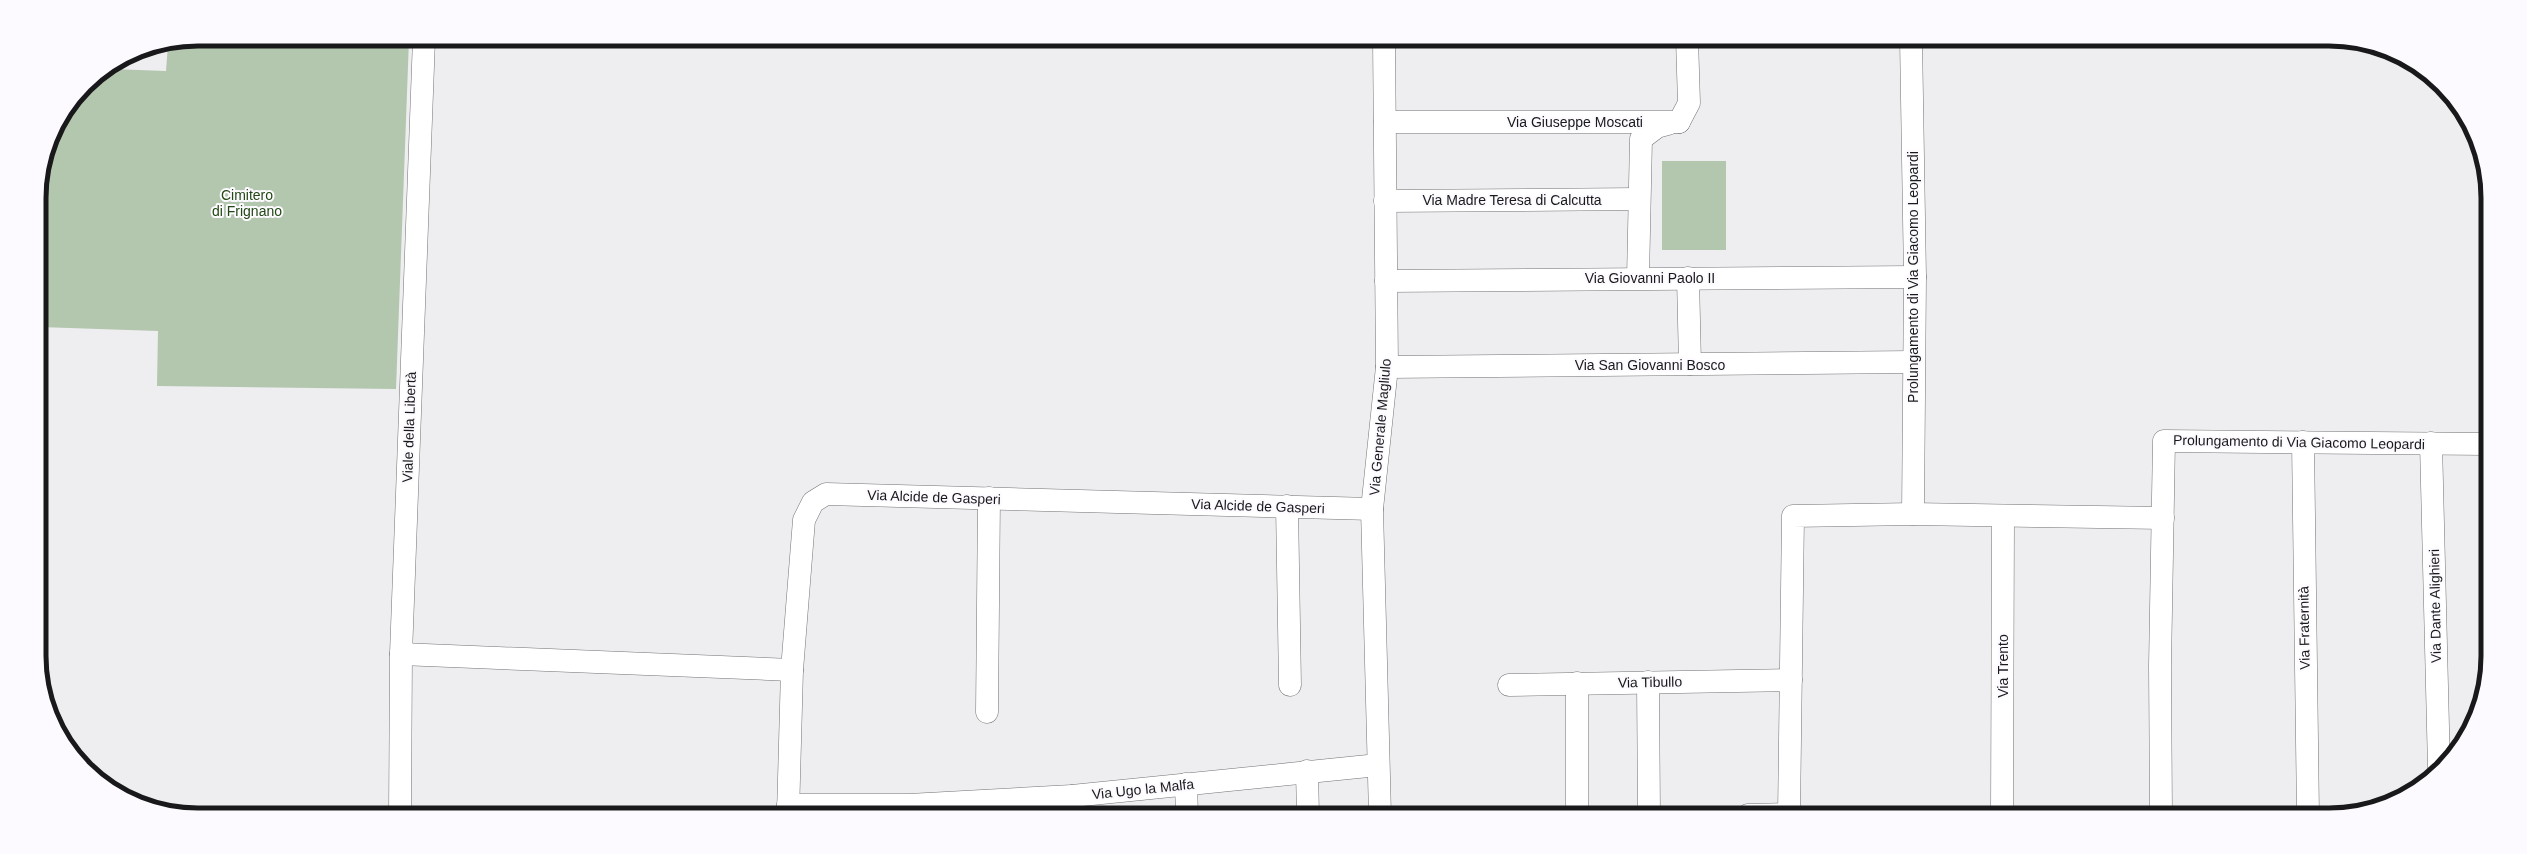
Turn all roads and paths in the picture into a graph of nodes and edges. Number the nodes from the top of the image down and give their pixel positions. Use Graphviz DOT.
graph roads {
  1 [pos="424,46"];
  2 [pos="1384,46"];
  3 [pos="1687,46"];
  4 [pos="1911,46"];
  5 [pos="1384,122"];
  6 [pos="1679,122"];
  7 [pos="1639,199"];
  8 [pos="1384,201"];
  9 [pos="1915,277"];
  10 [pos="1638,278"];
  11 [pos="1688,278"];
  12 [pos="1386,280"];
  13 [pos="1913,362"];
  14 [pos="1690,364"];
  15 [pos="1387,367"];
  16 [pos="2302,442"];
  17 [pos="2431,443"];
  18 [pos="2481,444"];
  19 [pos="989,498"];
  20 [pos="1287,506"];
  21 [pos="1372,509"];
  22 [pos="1913,514"];
  23 [pos="2003,517"];
  24 [pos="2163,518"];
  25 [pos="401,654"];
  26 [pos="792,670"];
  27 [pos="1790,680"];
  28 [pos="1648,682"];
  29 [pos="1577,683"];
  30 [pos="1290,685"];
  31 [pos="1509,685"];
  32 [pos="987,712"];
  33 [pos="2439,760"];
  34 [pos="1378,765"];
  35 [pos="1307,770"];
  36 [pos="1186,784"];
  37 [pos="1072,806"];
  38 [pos="400,808"];
  39 [pos="788,808"];
  40 [pos="836,808"];
  41 [pos="1187,808"];
  42 [pos="1308,808"];
  43 [pos="1380,808"];
  44 [pos="1577,808"];
  45 [pos="1649,808"];
  46 [pos="1789,808"];
  47 [pos="2002,808"];
  48 [pos="2161,808"];
  49 [pos="2308,808"];
  1 -- 25 [label="street, Viale della Libertà"];
  2 -- 5 [label="street, Via Generale Magliulo"];
  3 -- 6 [label="street"];
  4 -- 9 [label="street, Prolungamento di Via Giacomo Leopardi"];
  5 -- 6 [label="street, Via Giuseppe Moscati"];
  5 -- 8 [label="street, Via Generale Magliulo"];
  6 -- 7 [label="street"];
  7 -- 8 [label="street, Via Madre Teresa di Calcutta"];
  7 -- 10 [label="street"];
  8 -- 12 [label="street, Via Generale Magliulo"];
  9 -- 11 [label="street, Via Giovanni Paolo II"];
  9 -- 13 [label="street, Prolungamento di Via Giacomo Leopardi"];
  10 -- 11 [label="street, Via Giovanni Paolo II"];
  10 -- 12 [label="street, Via Giovanni Paolo II"];
  11 -- 14 [label="street"];
  12 -- 15 [label="street, Via Generale Magliulo"];
  13 -- 14 [label="street, Via San Giovanni Bosco"];
  13 -- 22 [label="street, Prolungamento di Via Giacomo Leopardi"];
  14 -- 15 [label="street, Via San Giovanni Bosco"];
  15 -- 21 [label="street, Via Generale Magliulo"];
  16 -- 17 [label="street, Prolungamento di Via Giacomo Leopardi"];
  16 -- 24 [label="street, Prolungamento di Via Giacomo Leopardi"];
  16 -- 49 [label="street, Via Fraternità"];
  17 -- 18 [label="street, Prolungamento di Via Giacomo Leopardi"];
  17 -- 33 [label="street, Via Dante Alighieri"];
  19 -- 20 [label="street, Via Alcide de Gasperi"];
  19 -- 26 [label="street, Via Alcide de Gasperi"];
  19 -- 32 [label="street"];
  20 -- 21 [label="street, Via Alcide de Gasperi"];
  20 -- 30 [label="street"];
  21 -- 34 [label="street, Via Generale Magliulo"];
  22 -- 23 [label="street"];
  22 -- 27 [label="street"];
  23 -- 24 [label="street"];
  23 -- 47 [label="street, Via Trento"];
  24 -- 48 [label="street, Prolungamento di Via Giacomo Leopardi"];
  25 -- 26 [label="street"];
  25 -- 38 [label="street, Viale della Libertà"];
  26 -- 39 [label="street, Via Alcide de Gasperi"];
  27 -- 28 [label="street, Via Tibullo"];
  27 -- 46 [label="street"];
  28 -- 29 [label="street, Via Tibullo"];
  28 -- 45 [label="street"];
  29 -- 31 [label="street, Via Tibullo"];
  29 -- 44 [label="street"];
  34 -- 35 [label="street, Via Ugo la Malfa"];
  34 -- 43 [label="street, Via Generale Magliulo"];
  35 -- 36 [label="street, Via Ugo la Malfa"];
  35 -- 42 [label="street"];
  36 -- 37 [label="street, Via Ugo la Malfa"];
  36 -- 41 [label="street"];
  37 -- 40 [label="street, Via Ugo la Malfa"];
}
